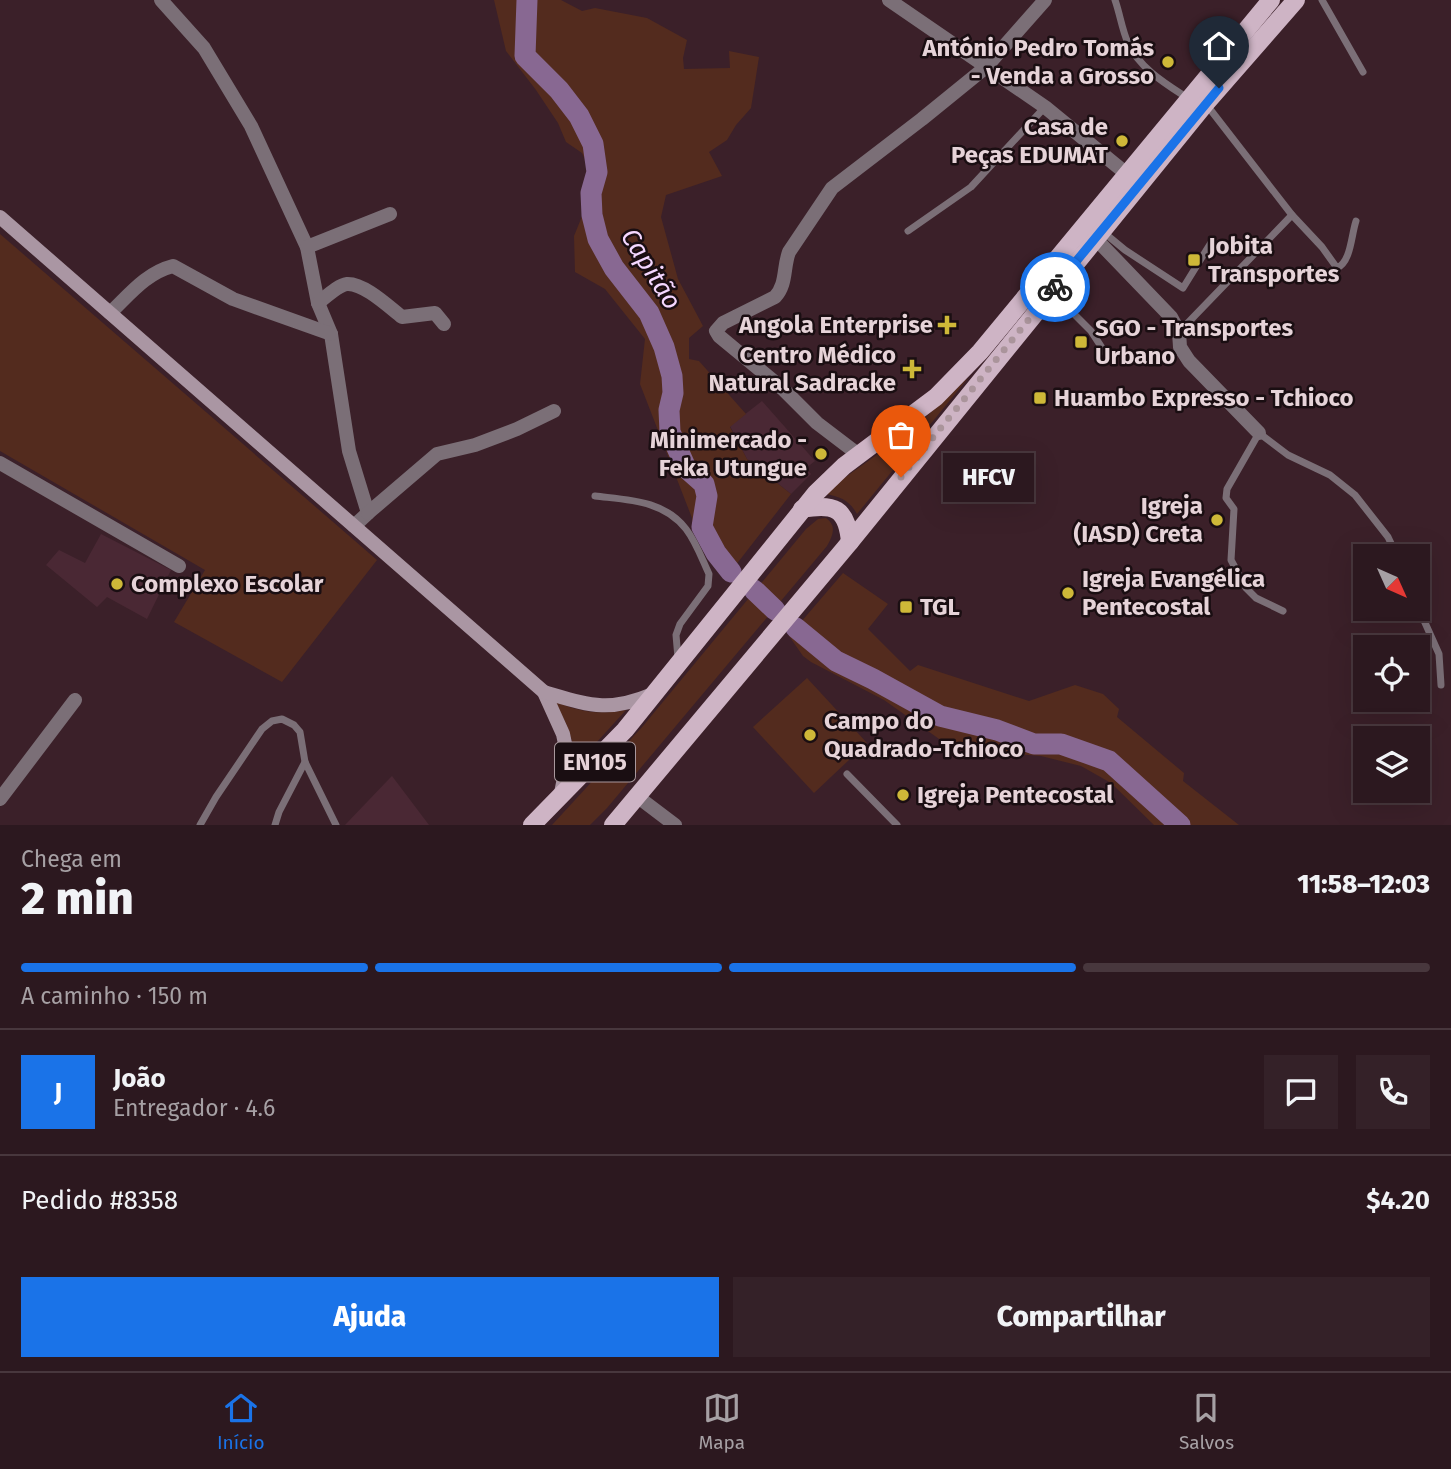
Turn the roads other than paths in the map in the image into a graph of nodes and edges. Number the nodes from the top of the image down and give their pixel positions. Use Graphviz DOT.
graph roads {
  1 [pos="161,0"];
  2 [pos="889,0"];
  3 [pos="1045,0"];
  4 [pos="1115,0"];
  5 [pos="1271,0"];
  6 [pos="1296,0"];
  7 [pos="1322,0"];
  8 [pos="986,67"];
  9 [pos="1363,72"];
  10 [pos="1198,101"];
  11 [pos="1045,107"];
  12 [pos="1128,174"];
  13 [pos="390,214"];
  14 [pos="1292,215"];
  15 [pos="0,217"];
  16 [pos="1356,221"];
  17 [pos="908,231"];
  18 [pos="1098,234"];
  19 [pos="1212,241"];
  20 [pos="307,247"];
  21 [pos="1052,291"];
  22 [pos="318,303"];
  23 [pos="110,313"];
  24 [pos="444,324"];
  25 [pos="1179,332"];
  26 [pos="331,334"];
  27 [pos="1106,355"];
  28 [pos="554,411"];
  29 [pos="1259,433"];
  30 [pos="859,455"];
  31 [pos="0,463"];
  32 [pos="595,496"];
  33 [pos="802,509"];
  34 [pos="368,513"];
  35 [pos="354,526"];
  36 [pos="849,542"];
  37 [pos="1391,544"];
  38 [pos="179,566"];
  39 [pos="1283,611"];
  40 [pos="1424,621"];
  41 [pos="678,663"];
  42 [pos="1441,685"];
  43 [pos="544,692"];
  44 [pos="653,694"];
  45 [pos="75,700"];
  46 [pos="305,762"];
  47 [pos="847,774"];
  48 [pos="638,797"];
  49 [pos="0,799"];
  50 [pos="559,799"];
  51 [pos="200,825"];
  52 [pos="275,825"];
  53 [pos="336,825"];
  54 [pos="532,825"];
  55 [pos="612,825"];
  56 [pos="675,825"];
  57 [pos="897,825"];
  1 -- 20 [label="street"];
  2 -- 8 [label="street"];
  3 -- 8 [label="street"];
  4 -- 10 [label="lane"];
  5 -- 10 [label="main road, EN105"];
  6 -- 10 [label="main road, EN105"];
  7 -- 9 [label="lane"];
  8 -- 11 [label="street"];
  8 -- 30 [label="street"];
  10 -- 12 [label="main road, EN105"];
  10 -- 14 [label="lane"];
  10 -- 18 [label="main road, EN105"];
  11 -- 12 [label="street"];
  11 -- 17 [label="lane"];
  12 -- 30 [label="main road, EN105"];
  13 -- 20 [label="street"];
  14 -- 16 [label="lane"];
  14 -- 25 [label="lane"];
  15 -- 23 [label="street"];
  18 -- 19 [label="lane"];
  18 -- 21 [label="main road, EN105"];
  18 -- 25 [label="street"];
  20 -- 22 [label="street"];
  21 -- 27 [label="lane"];
  21 -- 36 [label="main road, EN105"];
  22 -- 24 [label="street"];
  22 -- 26 [label="street"];
  23 -- 26 [label="street"];
  23 -- 35 [label="street"];
  25 -- 29 [label="street"];
  26 -- 34 [label="street"];
  28 -- 34 [label="street"];
  29 -- 37 [label="lane"];
  29 -- 39 [label="lane"];
  30 -- 33 [label="main road, EN105"];
  31 -- 38 [label="street"];
  32 -- 41 [label="lane"];
  33 -- 36 [label="main road"];
  33 -- 41 [label="main road, EN105"];
  34 -- 35 [label="street"];
  35 -- 43 [label="street"];
  36 -- 48 [label="main road, EN105"];
  40 -- 42 [label="lane"];
  41 -- 44 [label="main road, EN105"];
  43 -- 44 [label="street"];
  43 -- 50 [label="street"];
  44 -- 50 [label="main road, EN105"];
  45 -- 49 [label="street"];
  46 -- 51 [label="lane"];
  46 -- 52 [label="lane"];
  46 -- 53 [label="lane"];
  47 -- 57 [label="lane"];
  48 -- 55 [label="main road, EN105"];
  48 -- 56 [label="street"];
  50 -- 54 [label="main road, EN105"];
}
